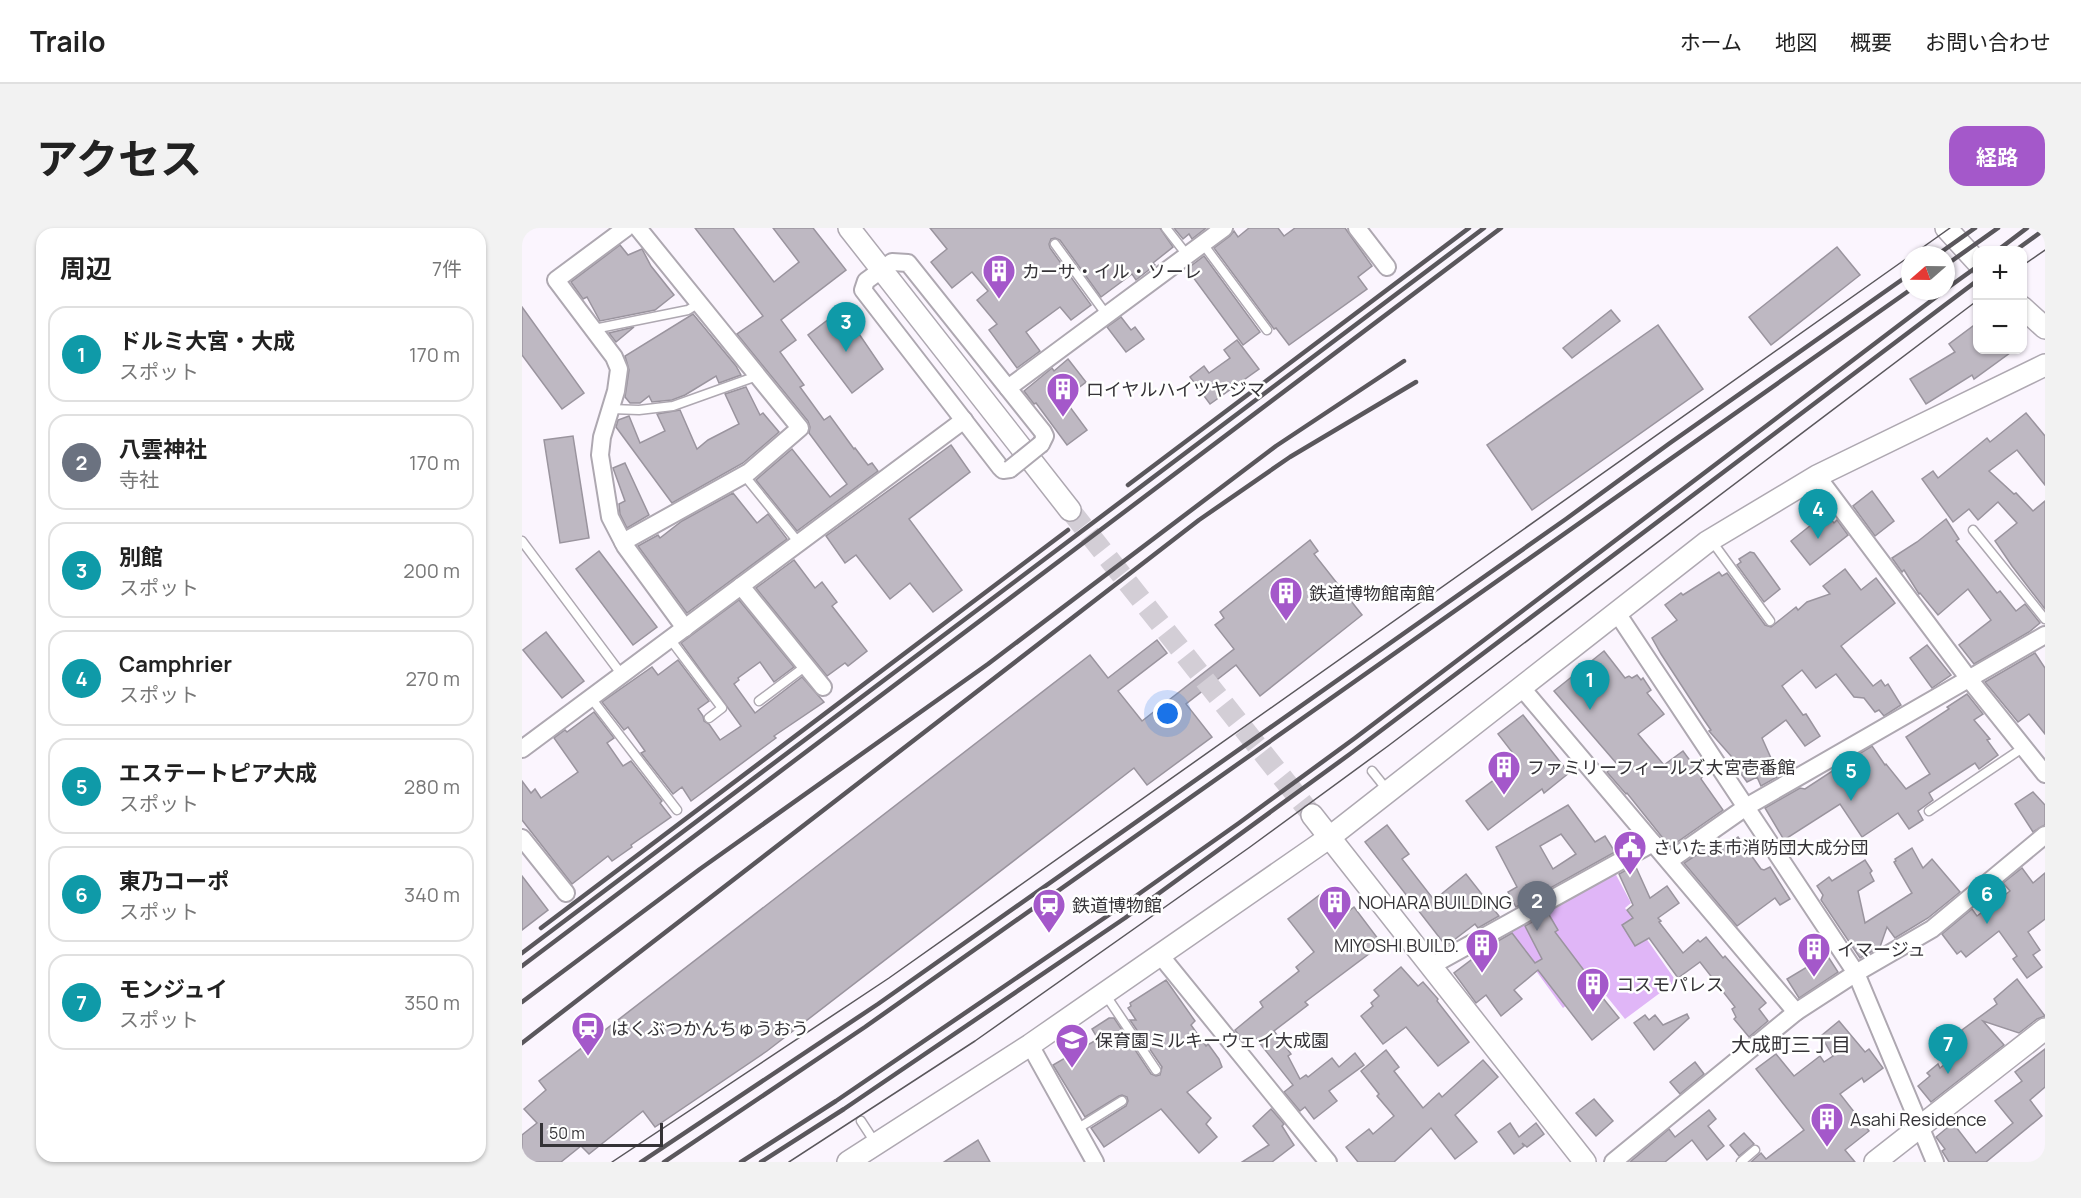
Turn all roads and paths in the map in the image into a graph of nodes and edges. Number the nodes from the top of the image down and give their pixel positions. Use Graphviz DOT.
graph roads {
  1 [pos="626,228"];
  2 [pos="638,228"];
  3 [pos="849,228"];
  4 [pos="1166,228"];
  5 [pos="1224,228"];
  6 [pos="1357,228"];
  7 [pos="1946,228"];
  8 [pos="1055,244"];
  9 [pos="1203,244"];
  10 [pos="1187,255"];
  11 [pos="1973,258"];
  12 [pos="1387,267"];
  13 [pos="880,270"];
  14 [pos="699,303"];
  15 [pos="2027,312"];
  16 [pos="1106,314"];
  17 [pos="2045,328"];
  18 [pos="594,329"];
  19 [pos="1267,330"];
  20 [pos="2045,365"];
  21 [pos="757,375"];
  22 [pos="1008,388"];
  23 [pos="611,409"];
  24 [pos="964,420"];
  25 [pos="744,475"];
  26 [pos="1817,476"];
  27 [pos="1070,510"];
  28 [pos="1973,530"];
  29 [pos="1711,540"];
  30 [pos="522,541"];
  31 [pos="623,542"];
  32 [pos="799,543"];
  33 [pos="741,586"];
  34 [pos="1617,613"];
  35 [pos="2045,619"];
  36 [pos="1770,621"];
  37 [pos="685,628"];
  38 [pos="2045,635"];
  39 [pos="670,639"];
  40 [pos="806,666"];
  41 [pos="622,675"];
  42 [pos="1969,679"];
  43 [pos="823,687"];
  44 [pos="1521,687"];
  45 [pos="591,698"];
  46 [pos="759,701"];
  47 [pos="709,718"];
  48 [pos="2024,747"];
  49 [pos="522,749"];
  50 [pos="1372,771"];
  51 [pos="2045,774"];
  52 [pos="1388,791"];
  53 [pos="1746,807"];
  54 [pos="677,810"];
  55 [pos="1929,811"];
  56 [pos="1312,815"];
  57 [pos="2045,835"];
  58 [pos="1330,837"];
  59 [pos="522,838"];
  60 [pos="1653,843"];
  61 [pos="1669,861"];
  62 [pos="566,893"];
  63 [pos="1160,955"];
  64 [pos="1431,966"];
  65 [pos="1856,973"];
  66 [pos="1105,993"];
  67 [pos="1796,1012"];
  68 [pos="2045,1029"];
  69 [pos="1030,1045"];
  70 [pos="1156,1070"];
  71 [pos="1122,1101"];
  72 [pos="861,1121"];
  73 [pos="1921,1126"];
  74 [pos="1077,1129"];
  75 [pos="1755,1150"];
  76 [pos="864,1155"];
  77 [pos="1095,1162"];
  78 [pos="1328,1162"];
  79 [pos="1586,1162"];
  80 [pos="1613,1162"];
  81 [pos="1741,1162"];
  82 [pos="1875,1162"];
  83 [pos="1935,1162"];
  1 -- 18 [label="street"];
  2 -- 14 [label="street"];
  3 -- 13 [label="street"];
  4 -- 10 [label="lane"];
  5 -- 9 [label="street"];
  6 -- 12 [label="street"];
  7 -- 11 [label="street"];
  8 -- 16 [label="lane"];
  9 -- 10 [label="street"];
  9 -- 19 [label="lane"];
  10 -- 16 [label="street"];
  13 -- 22 [label="street"];
  13 -- 24 [label="street"];
  13 -- 27 [label="street"];
  14 -- 18 [label="lane"];
  14 -- 21 [label="street"];
  15 -- 17 [label="street"];
  16 -- 22 [label="street"];
  18 -- 23 [label="street"];
  20 -- 26 [label="street"];
  21 -- 23 [label="lane"];
  21 -- 25 [label="street"];
  22 -- 24 [label="street, bridge"];
  23 -- 31 [label="street"];
  24 -- 32 [label="street"];
  25 -- 31 [label="street"];
  25 -- 32 [label="lane"];
  26 -- 29 [label="street"];
  26 -- 42 [label="street"];
  28 -- 35 [label="lane"];
  29 -- 34 [label="street"];
  29 -- 36 [label="lane"];
  30 -- 41 [label="lane"];
  31 -- 37 [label="street"];
  32 -- 33 [label="street"];
  33 -- 37 [label="street"];
  33 -- 40 [label="street"];
  34 -- 44 [label="street"];
  34 -- 53 [label="street"];
  37 -- 39 [label="street"];
  38 -- 42 [label="street"];
  39 -- 41 [label="street"];
  39 -- 47 [label="lane"];
  40 -- 43 [label="street"];
  40 -- 46 [label="lane"];
  41 -- 45 [label="street"];
  42 -- 48 [label="street"];
  42 -- 53 [label="street"];
  44 -- 52 [label="street"];
  44 -- 60 [label="street"];
  45 -- 49 [label="street"];
  45 -- 54 [label="lane"];
  48 -- 51 [label="street"];
  48 -- 55 [label="lane"];
  50 -- 52 [label="lane"];
  52 -- 58 [label="street"];
  53 -- 61 [label="street"];
  53 -- 65 [label="street"];
  56 -- 58 [label="street"];
  57 -- 65 [label="street"];
  58 -- 63 [label="street"];
  58 -- 64 [label="street"];
  59 -- 62 [label="street"];
  60 -- 61 [label="street"];
  60 -- 64 [label="street"];
  61 -- 67 [label="street"];
  63 -- 66 [label="street"];
  63 -- 78 [label="street"];
  64 -- 79 [label="street"];
  65 -- 67 [label="street"];
  65 -- 73 [label="street"];
  66 -- 69 [label="street"];
  66 -- 70 [label="lane"];
  67 -- 80 [label="street"];
  68 -- 73 [label="street"];
  69 -- 74 [label="street"];
  69 -- 76 [label="street"];
  71 -- 74 [label="lane"];
  72 -- 76 [label="lane"];
  73 -- 82 [label="street"];
  73 -- 83 [label="street"];
  74 -- 77 [label="street"];
  75 -- 81 [label="lane"];
}
